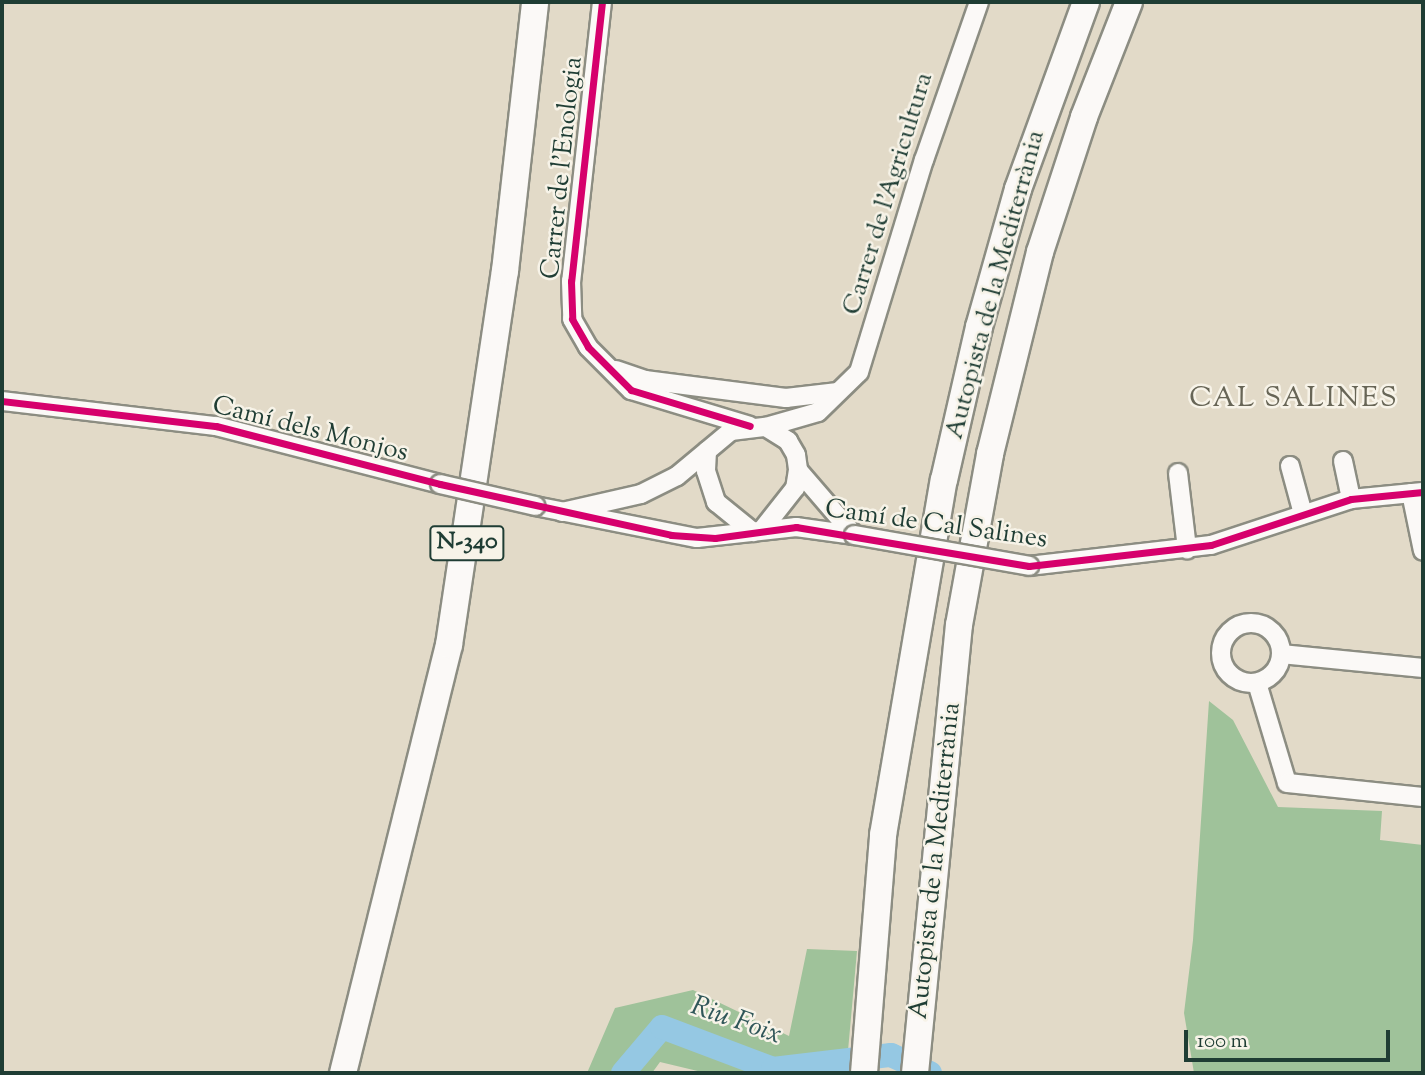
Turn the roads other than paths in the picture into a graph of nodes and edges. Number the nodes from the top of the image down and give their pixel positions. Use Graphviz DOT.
graph roads {
  1 [pos="535,2"];
  2 [pos="603,2"];
  3 [pos="1086,2"];
  4 [pos="1129,2"];
  5 [pos="975,5"];
  6 [pos="610,367"];
  7 [pos="836,393"];
  8 [pos="2,401"];
  9 [pos="758,426"];
  10 [pos="707,451"];
  11 [pos="1343,461"];
  12 [pos="1290,466"];
  13 [pos="798,470"];
  14 [pos="1178,473"];
  15 [pos="440,484"];
  16 [pos="1417,492"];
  17 [pos="1351,499"];
  18 [pos="562,512"];
  19 [pos="1303,514"];
  20 [pos="757,531"];
  21 [pos="854,535"];
  22 [pos="1187,549"];
  23 [pos="1423,551"];
  24 [pos="1282,654"];
  25 [pos="1423,668"];
  26 [pos="1257,683"];
  27 [pos="1423,797"];
  28 [pos="343,1073"];
  29 [pos="864,1073"];
  30 [pos="915,1073"];
  1 -- 28 [label="highway, N-340"];
  2 -- 6 [label="street, Carrer de l'Enologia"];
  3 -- 29 [label="highway, Autopista de la Mediterrània"];
  4 -- 30 [label="highway, Autopista de la Mediterrània"];
  5 -- 7 [label="street, Carrer de l'Agricultura"];
  6 -- 7 [label="street"];
  6 -- 9 [label="street, Carrer de l'Enologia"];
  7 -- 9 [label="street, Carrer de l'Agricultura"];
  8 -- 15 [label="street, Camí dels Monjos"];
  9 -- 10 [label="street"];
  9 -- 13 [label="street"];
  10 -- 18 [label="street"];
  10 -- 20 [label="street"];
  11 -- 17 [label="street"];
  12 -- 19 [label="street"];
  13 -- 20 [label="street"];
  13 -- 21 [label="street"];
  14 -- 22 [label="street"];
  15 -- 18 [label="street, Camí de Cal Salines, bridge"];
  16 -- 17 [label="street, Camí de Cal Salines"];
  16 -- 23 [label="street"];
  17 -- 19 [label="street, Camí de Cal Salines"];
  18 -- 20 [label="street, Camí de Cal Salines"];
  19 -- 22 [label="street, Camí de Cal Salines"];
  20 -- 21 [label="street, Camí de Cal Salines"];
  21 -- 22 [label="street, Camí de Cal Salines, bridge"];
  24 -- 25 [label="street"];
  24 -- 26 [label="street"];
  24 -- 26 [label="street"];
  26 -- 27 [label="street"];
}
